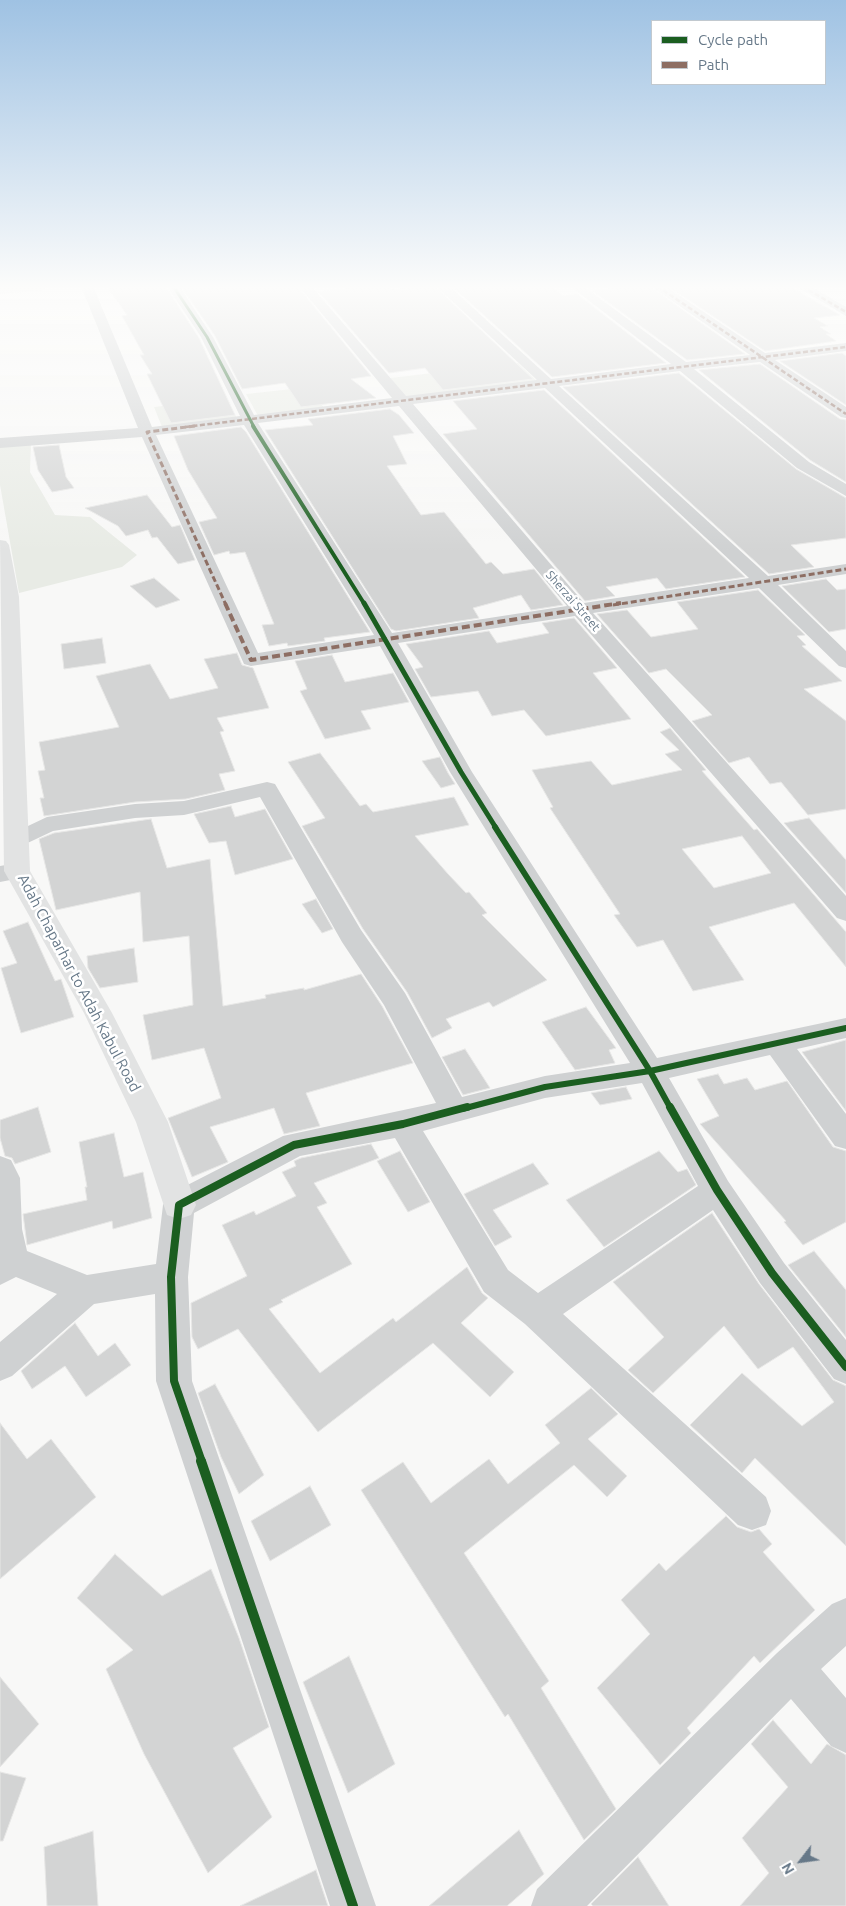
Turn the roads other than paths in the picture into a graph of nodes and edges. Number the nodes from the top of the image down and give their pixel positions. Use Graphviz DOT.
graph roads {
  1 [pos="123,375"];
  2 [pos="226,375"];
  3 [pos="379,375"];
  4 [pos="540,375"];
  5 [pos="616,375"];
  6 [pos="693,375"];
  7 [pos="790,375"];
  8 [pos="549,383"];
  9 [pos="402,402"];
  10 [pos="846,414"];
  11 [pos="249,420"];
  12 [pos="147,432"];
  13 [pos="0,443"];
  14 [pos="846,491"];
  15 [pos="0,545"];
  16 [pos="846,569"];
  17 [pos="763,581"];
  18 [pos="4,600"];
  19 [pos="579,609"];
  20 [pos="386,639"];
  21 [pos="846,662"];
  22 [pos="17,840"];
  23 [pos="9,873"];
  24 [pos="846,912"];
  25 [pos="846,1028"];
  26 [pos="776,1043"];
  27 [pos="650,1071"];
  28 [pos="454,1110"];
  29 [pos="403,1124"];
  30 [pos="846,1137"];
  31 [pos="0,1169"];
  32 [pos="716,1190"];
  33 [pos="179,1206"];
  34 [pos="6,1265"];
  35 [pos="171,1277"];
  36 [pos="86,1290"];
  37 [pos="537,1313"];
  38 [pos="0,1364"];
  39 [pos="846,1367"];
  40 [pos="752,1512"];
  41 [pos="846,1618"];
  42 [pos="792,1668"];
  43 [pos="846,1731"];
  44 [pos="353,1906"];
  45 [pos="554,1906"];
  1 -- 12 [label="street"];
  2 -- 11 [label="street"];
  3 -- 9 [label="street, Sherzai Street"];
  4 -- 8 [label="street"];
  5 -- 8 [label="street"];
  6 -- 14 [label="street"];
  7 -- 10 [label="street"];
  8 -- 9 [label="street"];
  8 -- 17 [label="street"];
  9 -- 11 [label="street"];
  9 -- 19 [label="street, Sherzai Street"];
  11 -- 12 [label="street"];
  11 -- 20 [label="street"];
  12 -- 13 [label="street"];
  12 -- 20 [label="street"];
  15 -- 18 [label="main road, Adah Chaparhar to Adah Kabul Road"];
  16 -- 17 [label="street"];
  17 -- 19 [label="street"];
  17 -- 21 [label="street"];
  18 -- 22 [label="main road, Adah Chaparhar to Adah Kabul Road"];
  19 -- 20 [label="street"];
  19 -- 24 [label="street, Sherzai Street"];
  20 -- 27 [label="street"];
  22 -- 23 [label="main road, Adah Chaparhar to Adah Kabul Road"];
  22 -- 28 [label="street"];
  23 -- 33 [label="main road, Adah Chaparhar to Adah Kabul Road"];
  25 -- 26 [label="street"];
  26 -- 27 [label="street"];
  26 -- 30 [label="street"];
  27 -- 28 [label="street"];
  27 -- 32 [label="street"];
  28 -- 29 [label="street"];
  29 -- 33 [label="street"];
  29 -- 37 [label="street"];
  31 -- 34 [label="street"];
  32 -- 37 [label="street"];
  32 -- 39 [label="street"];
  33 -- 35 [label="street"];
  34 -- 36 [label="street"];
  35 -- 36 [label="street"];
  35 -- 44 [label="street"];
  36 -- 38 [label="street"];
  37 -- 40 [label="street"];
  41 -- 42 [label="street"];
  42 -- 43 [label="street"];
  42 -- 45 [label="street"];
}
